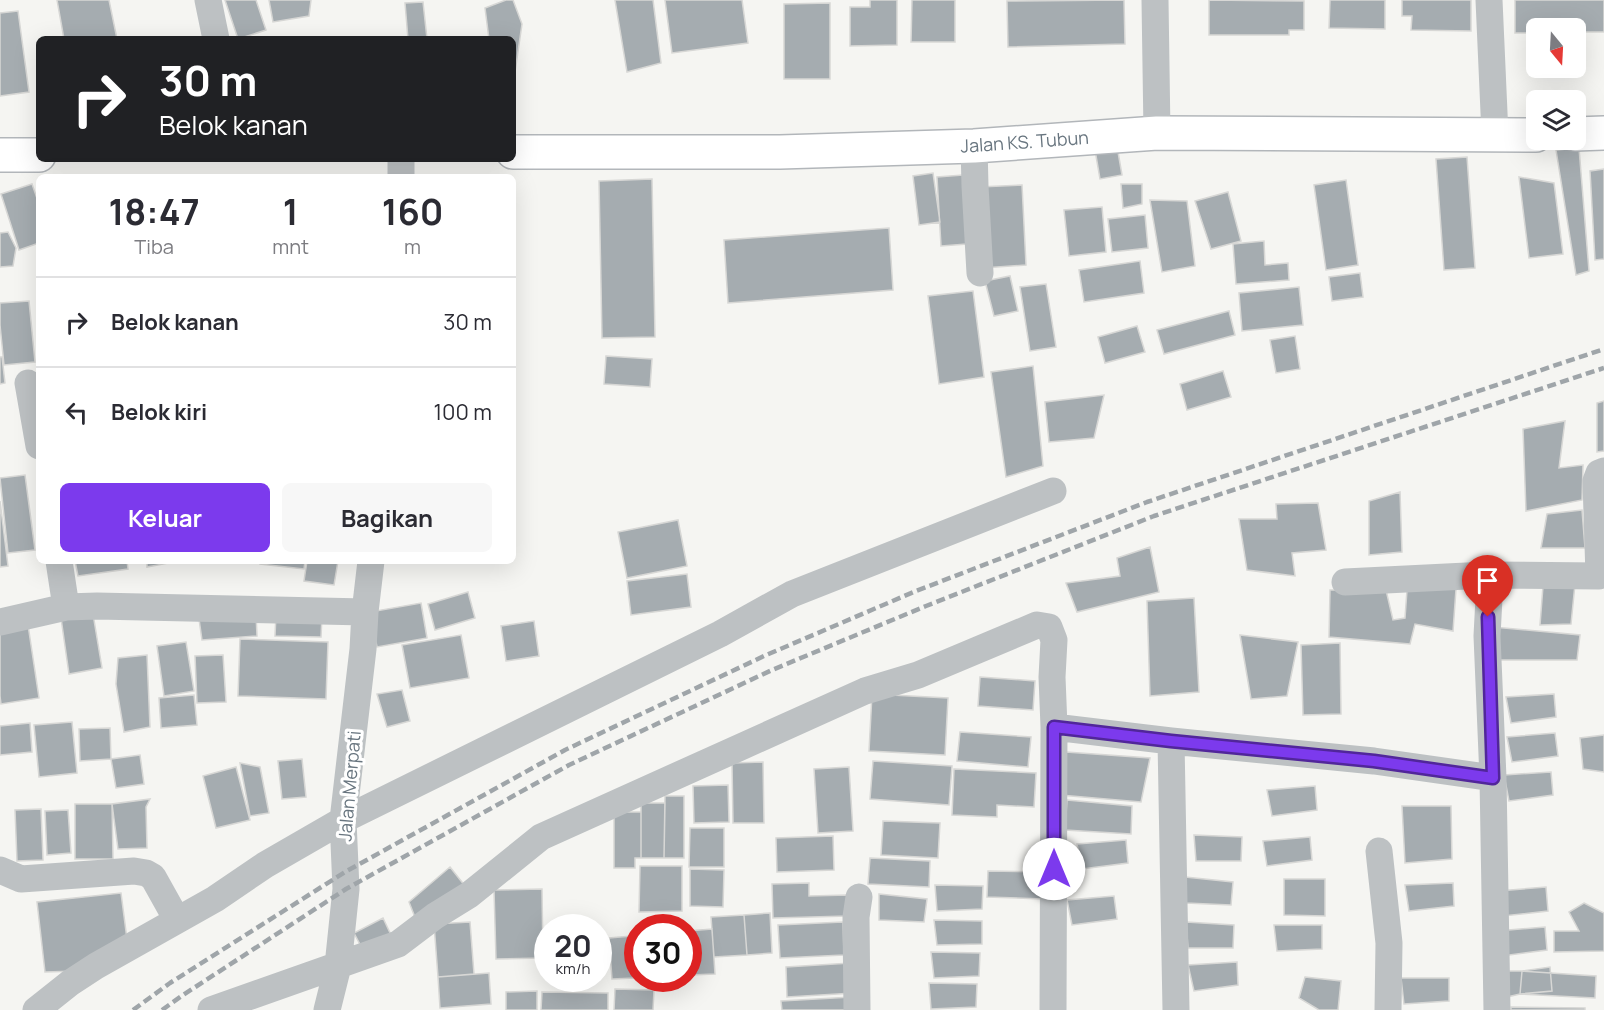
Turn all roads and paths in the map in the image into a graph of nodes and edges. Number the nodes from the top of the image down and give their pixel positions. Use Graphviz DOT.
graph roads {
  1 [pos="208,0"];
  2 [pos="1155,0"];
  3 [pos="1489,0"];
  4 [pos="215,36"];
  5 [pos="1157,133"];
  6 [pos="1604,134"];
  7 [pos="1495,135"];
  8 [pos="1526,135"];
  9 [pos="1586,135"];
  10 [pos="974,146"];
  11 [pos="516,152"];
  12 [pos="0,155"];
  13 [pos="36,155"];
  14 [pos="980,273"];
  15 [pos="28,383"];
  16 [pos="36,429"];
  17 [pos="1604,471"];
  18 [pos="1053,491"];
  19 [pos="59,564"];
  20 [pos="371,564"];
  21 [pos="1487,575"];
  22 [pos="1601,576"];
  23 [pos="1345,582"];
  24 [pos="66,607"];
  25 [pos="365,612"];
  26 [pos="0,622"];
  27 [pos="1054,727"];
  28 [pos="1171,741"];
  29 [pos="1493,778"];
  30 [pos="344,820"];
  31 [pos="1379,851"];
  32 [pos="0,870"];
  33 [pos="859,897"];
  34 [pos="177,920"];
  35 [pos="338,966"];
  36 [pos="36,1010"];
  37 [pos="211,1010"];
  38 [pos="327,1010"];
  39 [pos="858,1010"];
  40 [pos="1053,1010"];
  41 [pos="1176,1010"];
  42 [pos="1388,1010"];
  43 [pos="1497,1010"];
  1 -- 4 [label="street"];
  2 -- 5 [label="street"];
  3 -- 7 [label="street"];
  5 -- 7 [label="main road, Jalan KS. Tubun"];
  5 -- 10 [label="main road, Jalan KS. Tubun"];
  6 -- 9 [label="main road"];
  7 -- 8 [label="main road, Jalan KS. Tubun"];
  10 -- 11 [label="main road, Jalan KS. Tubun"];
  10 -- 14 [label="street"];
  12 -- 13 [label="main road"];
  15 -- 16 [label="street"];
  17 -- 22 [label="street"];
  18 -- 30 [label="street"];
  19 -- 24 [label="street"];
  20 -- 25 [label="street, Jalan Merpati"];
  21 -- 22 [label="street"];
  21 -- 23 [label="street"];
  21 -- 29 [label="street"];
  24 -- 25 [label="street"];
  24 -- 26 [label="street"];
  25 -- 30 [label="street, Jalan Merpati"];
  27 -- 28 [label="street"];
  27 -- 35 [label="street"];
  27 -- 40 [label="street"];
  28 -- 29 [label="street"];
  28 -- 41 [label="street"];
  29 -- 43 [label="street"];
  30 -- 34 [label="street"];
  30 -- 35 [label="street, Jalan Merpati"];
  31 -- 42 [label="street"];
  32 -- 34 [label="street"];
  33 -- 39 [label="street"];
  34 -- 36 [label="street"];
  35 -- 37 [label="street"];
  35 -- 38 [label="street, Jalan Merpati"];
}
